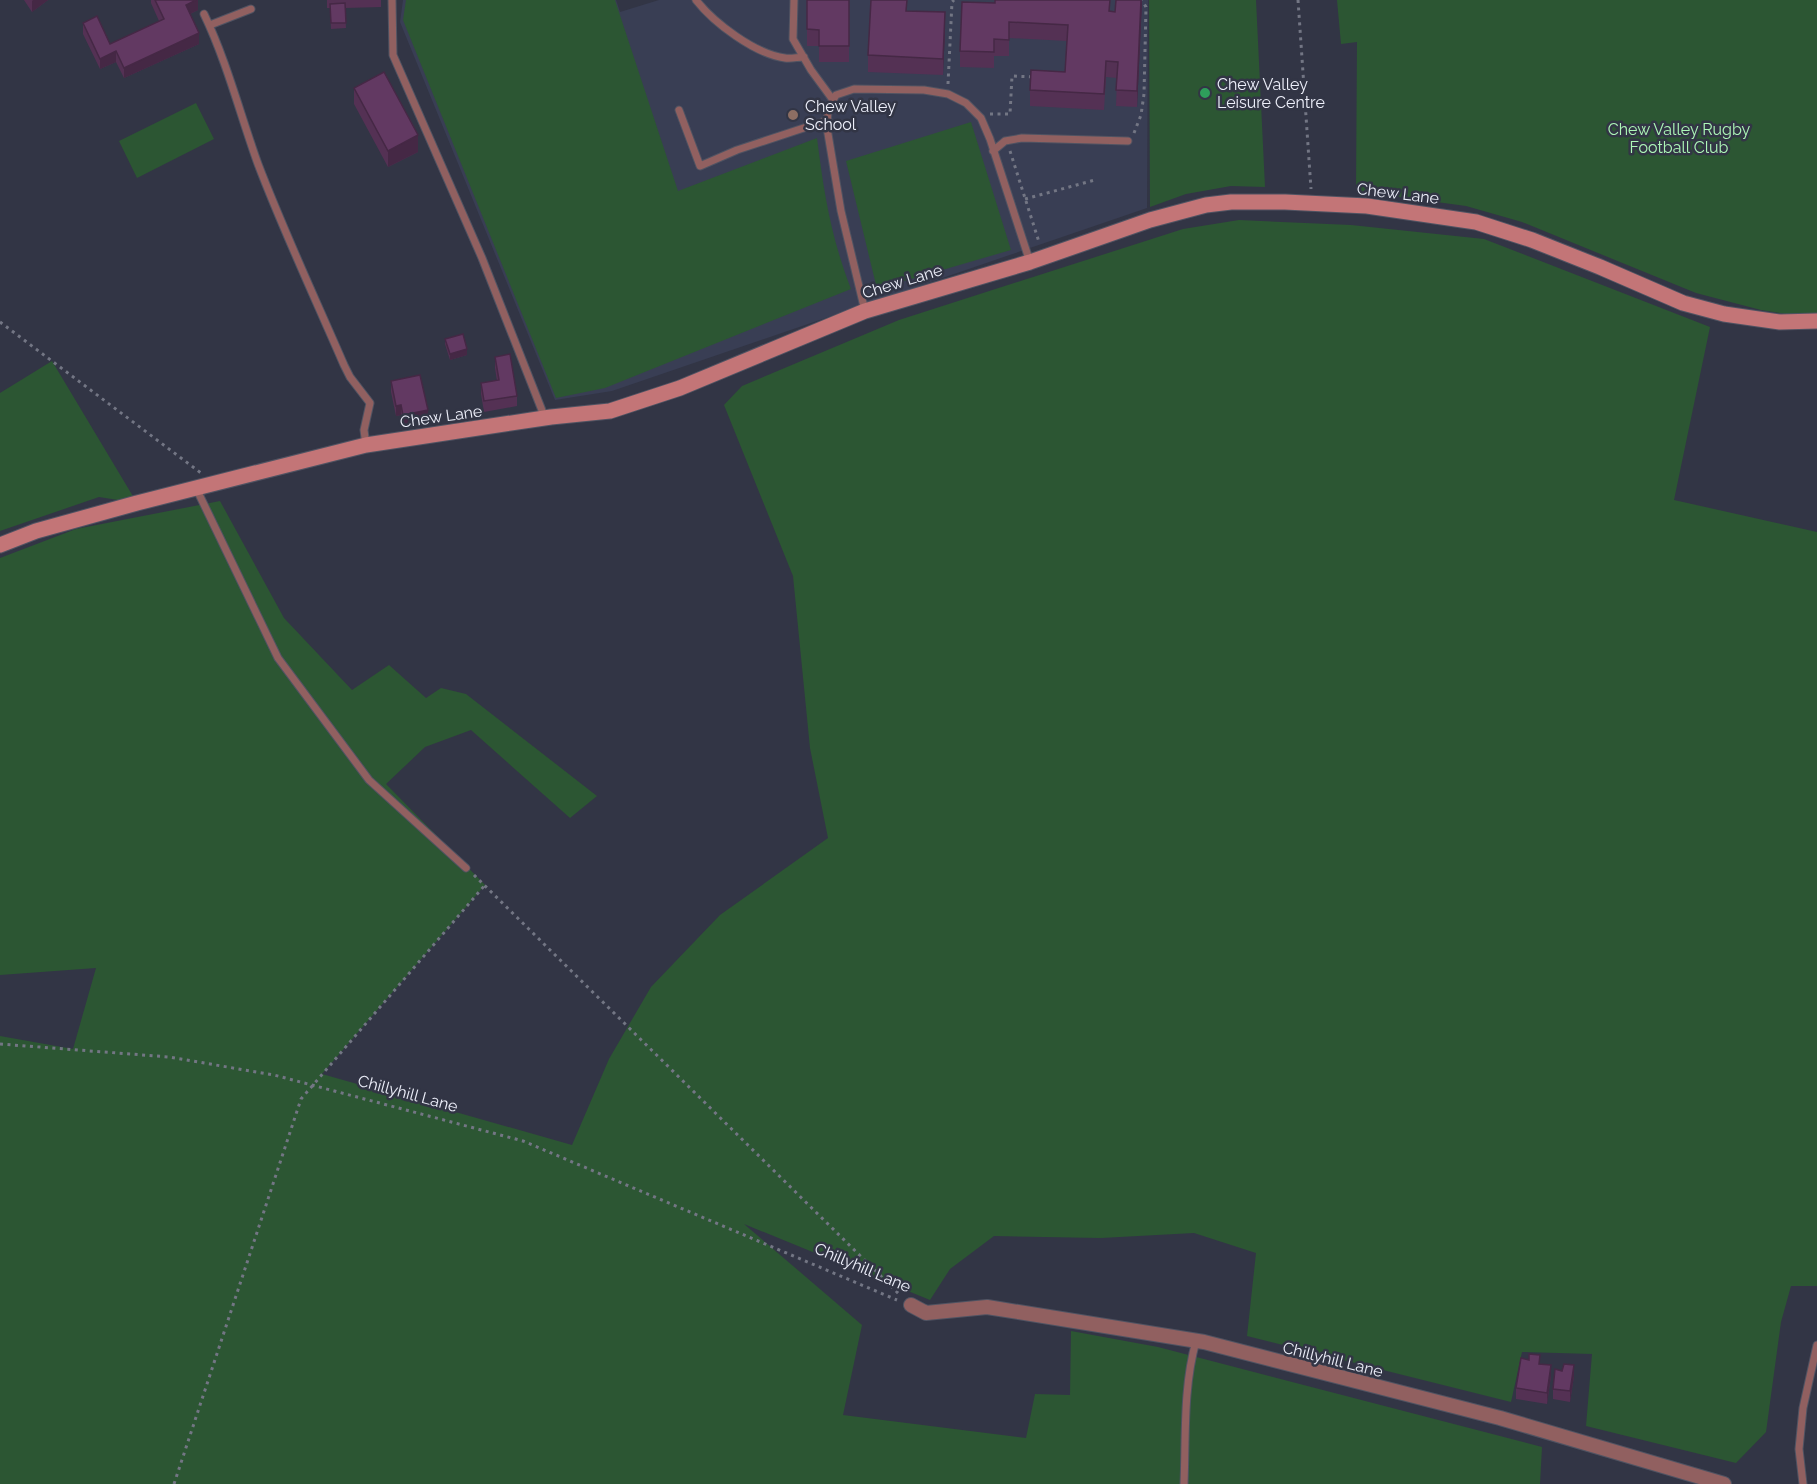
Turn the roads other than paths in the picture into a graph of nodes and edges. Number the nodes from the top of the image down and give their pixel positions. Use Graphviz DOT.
graph roads {
  1 [pos="392,0"];
  2 [pos="696,0"];
  3 [pos="794,0"];
  4 [pos="251,9"];
  5 [pos="204,14"];
  6 [pos="210,25"];
  7 [pos="804,57"];
  8 [pos="833,100"];
  9 [pos="680,110"];
  10 [pos="828,120"];
  11 [pos="1128,141"];
  12 [pos="993,152"];
  13 [pos="1037,260"];
  14 [pos="865,311"];
  15 [pos="1817,321"];
  16 [pos="545,418"];
  17 [pos="366,445"];
  18 [pos="196,488"];
  19 [pos="0,545"];
  20 [pos="466,868"];
  21 [pos="911,1305"];
  22 [pos="1196,1341"];
  23 [pos="1817,1345"];
  24 [pos="1184,1484"];
  25 [pos="1724,1484"];
  26 [pos="1803,1484"];
  1 -- 16 [label="lane"];
  2 -- 7 [label="lane"];
  3 -- 7 [label="lane"];
  4 -- 6 [label="lane"];
  5 -- 6 [label="lane"];
  6 -- 17 [label="lane"];
  7 -- 8 [label="lane"];
  8 -- 10 [label="lane"];
  8 -- 12 [label="lane"];
  9 -- 10 [label="lane"];
  10 -- 14 [label="lane"];
  11 -- 12 [label="lane"];
  12 -- 13 [label="lane"];
  13 -- 14 [label="main road, Chew Lane"];
  13 -- 15 [label="main road, Chew Lane"];
  14 -- 16 [label="main road, Chew Lane"];
  16 -- 17 [label="main road, Chew Lane"];
  17 -- 18 [label="main road, Chew Lane"];
  18 -- 19 [label="main road, Chew Lane"];
  18 -- 20 [label="lane"];
  21 -- 22 [label="street, Chillyhill Lane"];
  22 -- 24 [label="lane"];
  22 -- 25 [label="street, Chillyhill Lane"];
  23 -- 26 [label="lane"];
}
